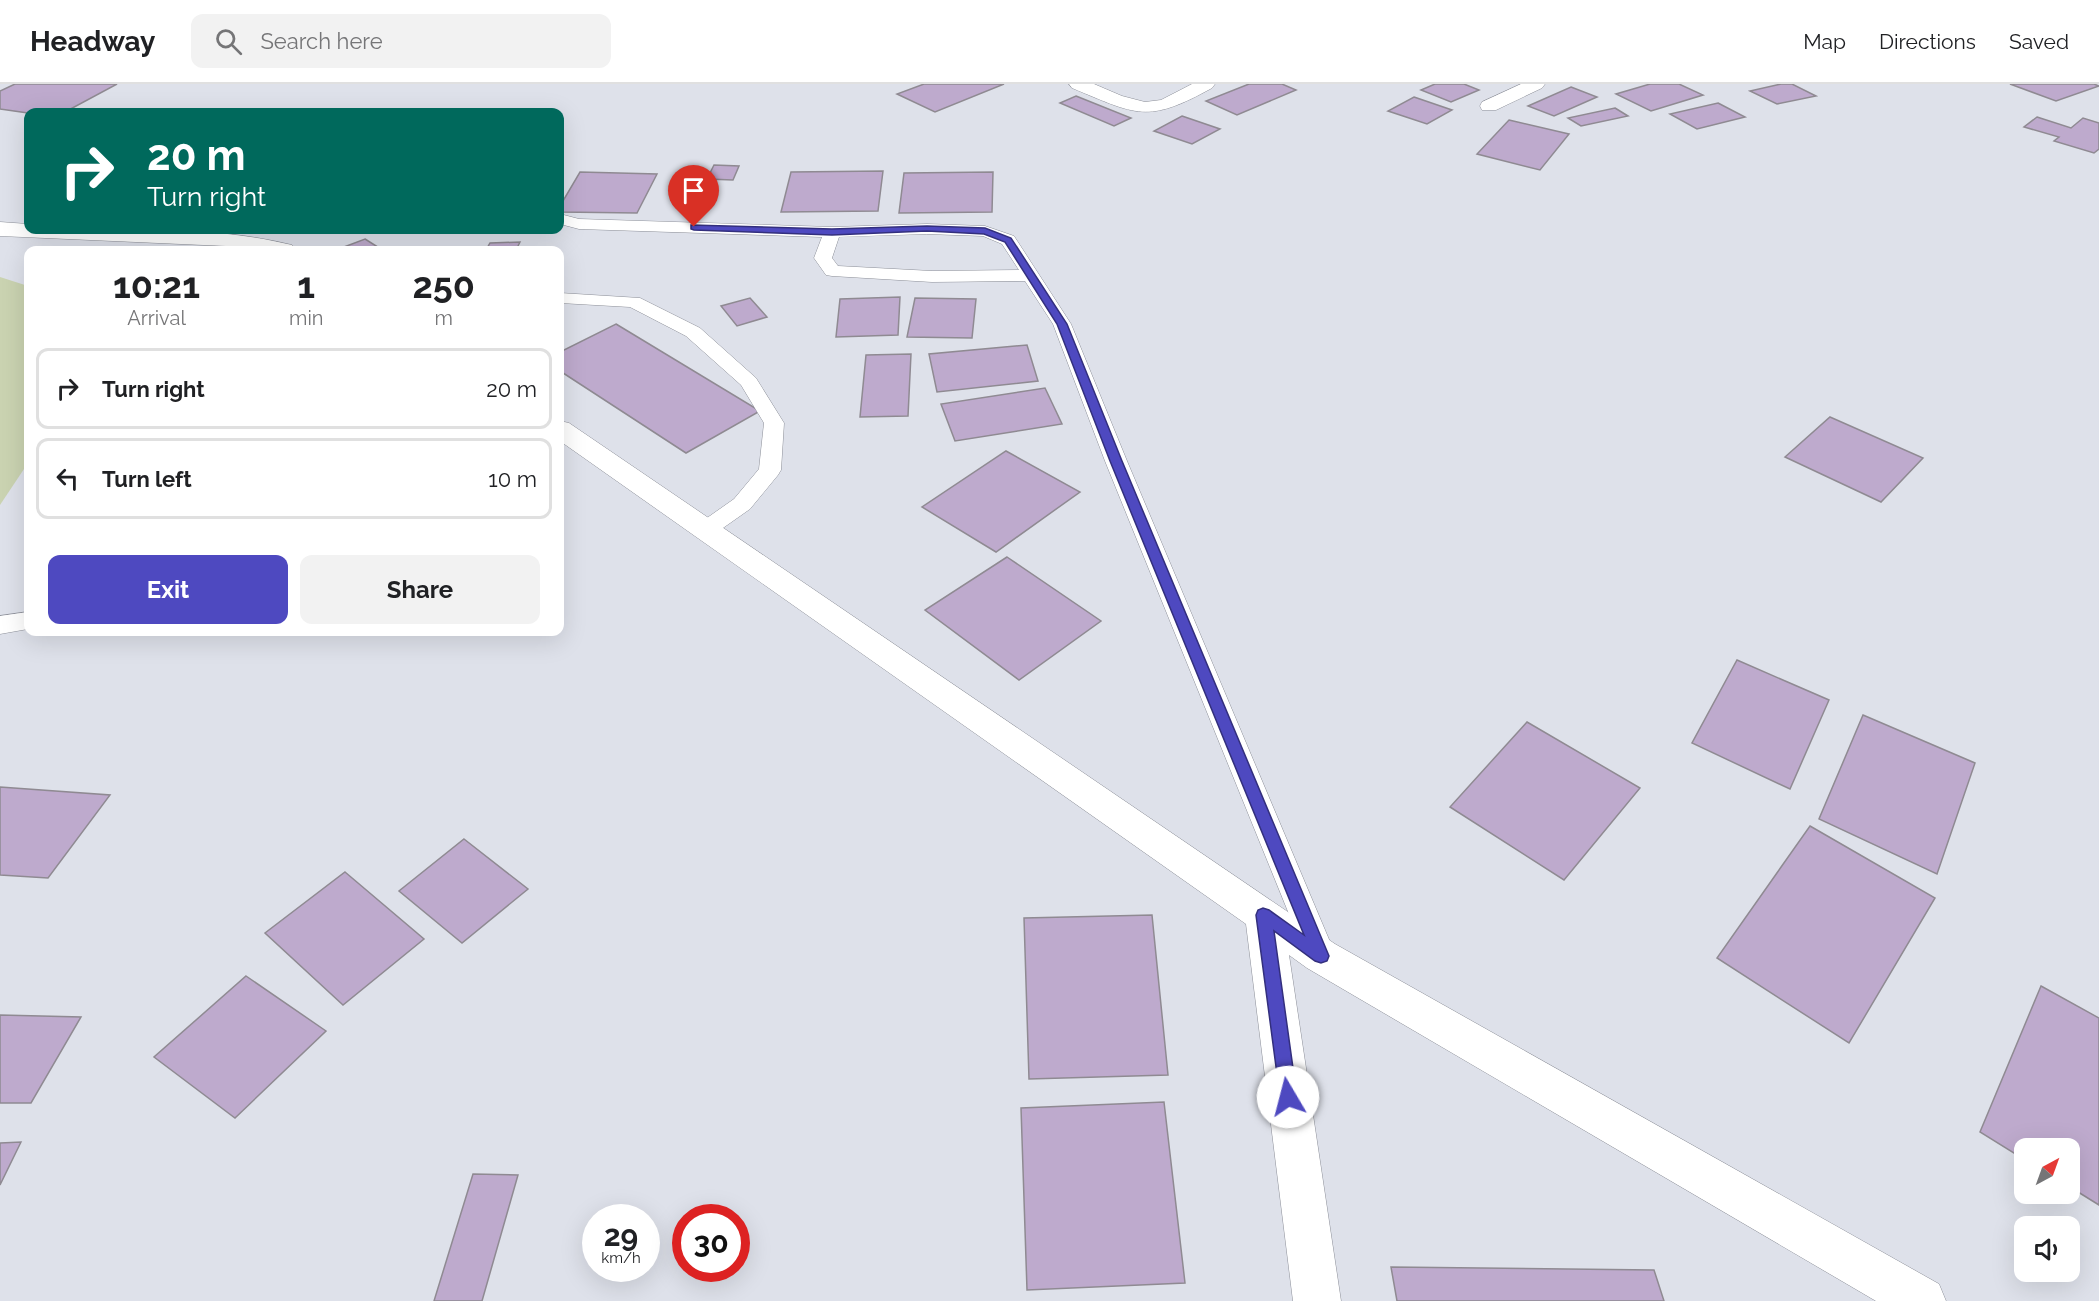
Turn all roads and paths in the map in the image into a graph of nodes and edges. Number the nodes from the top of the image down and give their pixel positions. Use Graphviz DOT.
graph roads {
  1 [pos="1078,84"];
  2 [pos="1206,84"];
  3 [pos="1536,84"];
  4 [pos="1489,106"];
  5 [pos="564,220"];
  6 [pos="0,229"];
  7 [pos="24,230"];
  8 [pos="832,232"];
  9 [pos="113,234"];
  10 [pos="263,246"];
  11 [pos="1032,275"];
  12 [pos="564,298"];
  13 [pos="564,432"];
  14 [pos="705,530"];
  15 [pos="24,622"];
  16 [pos="0,625"];
  17 [pos="1263,915"];
  18 [pos="1321,956"];
  19 [pos="1317,1301"];
  20 [pos="1922,1301"];
  1 -- 2 [label="street"];
  3 -- 4 [label="street"];
  5 -- 8 [label="lane"];
  6 -- 7 [label="street"];
  8 -- 11 [label="lane"];
  8 -- 11 [label="lane"];
  9 -- 10 [label="street"];
  11 -- 18 [label="lane"];
  12 -- 14 [label="lane"];
  13 -- 14 [label="street"];
  14 -- 17 [label="street"];
  15 -- 16 [label="lane"];
  17 -- 18 [label="street"];
  17 -- 19 [label="street"];
  18 -- 20 [label="street"];
}
